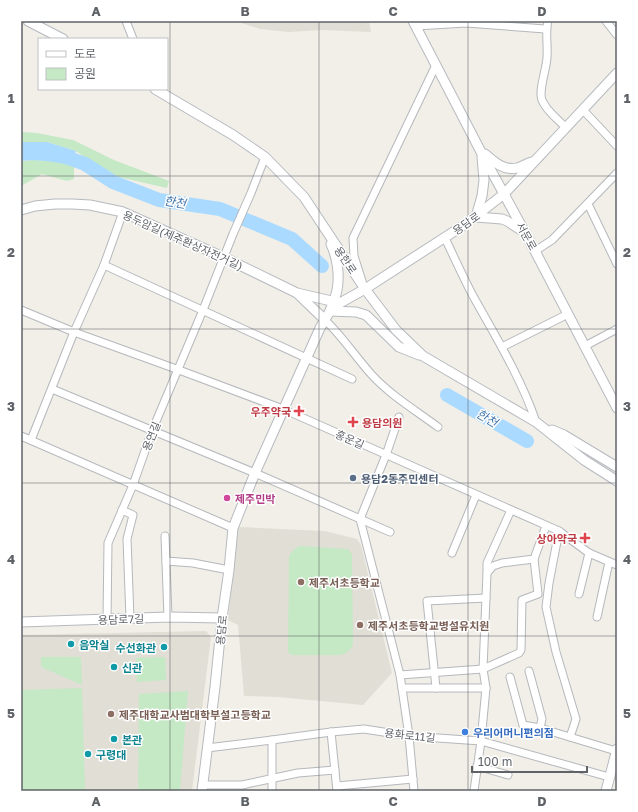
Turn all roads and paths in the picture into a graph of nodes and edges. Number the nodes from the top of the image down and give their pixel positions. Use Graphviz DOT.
graph roads {
  1 [pos="28,21"];
  2 [pos="126,21"];
  3 [pos="548,21"];
  4 [pos="606,21"];
  5 [pos="466,22"];
  6 [pos="504,23"];
  7 [pos="414,24"];
  8 [pos="614,26"];
  9 [pos="546,29"];
  10 [pos="617,36"];
  11 [pos="61,38"];
  12 [pos="133,38"];
  13 [pos="436,65"];
  14 [pos="617,73"];
  15 [pos="157,90"];
  16 [pos="583,110"];
  17 [pos="566,128"];
  18 [pos="617,146"];
  19 [pos="481,152"];
  20 [pos="265,157"];
  21 [pos="536,161"];
  22 [pos="617,173"];
  23 [pos="504,194"];
  24 [pos="588,204"];
  25 [pos="21,210"];
  26 [pos="123,212"];
  27 [pos="476,217"];
  28 [pos="322,224"];
  29 [pos="526,234"];
  30 [pos="445,238"];
  31 [pos="535,251"];
  32 [pos="223,257"];
  33 [pos="617,263"];
  34 [pos="104,265"];
  35 [pos="365,289"];
  36 [pos="297,293"];
  37 [pos="337,302"];
  38 [pos="21,310"];
  39 [pos="204,310"];
  40 [pos="330,311"];
  41 [pos="568,314"];
  42 [pos="325,320"];
  43 [pos="617,329"];
  44 [pos="74,332"];
  45 [pos="585,346"];
  46 [pos="502,347"];
  47 [pos="423,356"];
  48 [pos="306,357"];
  49 [pos="179,370"];
  50 [pos="352,379"];
  51 [pos="52,389"];
  52 [pos="617,408"];
  53 [pos="283,409"];
  54 [pos="399,417"];
  55 [pos="538,424"];
  56 [pos="438,427"];
  57 [pos="152,431"];
  58 [pos="21,436"];
  59 [pos="31,440"];
  60 [pos="570,449"];
  61 [pos="386,455"];
  62 [pos="602,458"];
  63 [pos="617,458"];
  64 [pos="617,467"];
  65 [pos="255,472"];
  66 [pos="617,480"];
  67 [pos="133,485"];
  68 [pos="476,495"];
  69 [pos="122,510"];
  70 [pos="511,510"];
  71 [pos="360,519"];
  72 [pos="546,526"];
  73 [pos="233,528"];
  74 [pos="390,532"];
  75 [pos="559,532"];
  76 [pos="165,536"];
  77 [pos="452,553"];
  78 [pos="589,553"];
  79 [pos="534,559"];
  80 [pos="166,561"];
  81 [pos="609,562"];
  82 [pos="617,565"];
  83 [pos="229,570"];
  84 [pos="488,573"];
  85 [pos="579,594"];
  86 [pos="486,598"];
  87 [pos="168,617"];
  88 [pos="597,617"];
  89 [pos="130,618"];
  90 [pos="222,618"];
  91 [pos="107,620"];
  92 [pos="21,622"];
  93 [pos="483,669"];
  94 [pos="529,671"];
  95 [pos="434,672"];
  96 [pos="400,675"];
  97 [pos="510,677"];
  98 [pos="402,688"];
  99 [pos="436,688"];
  100 [pos="486,688"];
  101 [pos="540,728"];
  102 [pos="331,732"];
  103 [pos="409,736"];
  104 [pos="570,737"];
  105 [pos="272,740"];
  106 [pos="481,741"];
  107 [pos="207,748"];
  108 [pos="617,750"];
  109 [pos="615,765"];
  110 [pos="477,766"];
  111 [pos="336,770"];
  112 [pos="508,775"];
  113 [pos="608,777"];
  114 [pos="272,779"];
  115 [pos="413,779"];
  116 [pos="374,787"];
  117 [pos="202,788"];
  118 [pos="337,789"];
  119 [pos="272,791"];
  120 [pos="414,791"];
  121 [pos="474,791"];
  122 [pos="606,791"];
  1 -- 11 [label="main road"];
  2 -- 12 [label="street"];
  3 -- 9 [label="street"];
  4 -- 8 [label="street"];
  5 -- 6 [label="street"];
  5 -- 7 [label="street"];
  6 -- 9 [label="street"];
  7 -- 13 [label="main road, 서문로"];
  8 -- 10 [label="street"];
  9 -- 17 [label="street"];
  13 -- 19 [label="main road, 서문로"];
  13 -- 35 [label="street"];
  14 -- 16 [label="main road, 용담로"];
  15 -- 20 [label="main road, 용한로"];
  16 -- 17 [label="main road, 용담로"];
  16 -- 18 [label="street"];
  17 -- 21 [label="main road, 용담로"];
  19 -- 21 [label="main road"];
  19 -- 23 [label="main road, 서문로"];
  19 -- 27 [label="main road"];
  20 -- 28 [label="main road, 용한로"];
  20 -- 32 [label="street, 용연길"];
  21 -- 23 [label="main road, 용담로"];
  22 -- 24 [label="street"];
  23 -- 27 [label="main road, 용담로"];
  23 -- 29 [label="main road, 서문로"];
  24 -- 31 [label="street"];
  24 -- 33 [label="street"];
  25 -- 26 [label="main road, 용두암길(제주환상자전거길)"];
  26 -- 32 [label="main road, 용두암길(제주환상자전거길)"];
  26 -- 34 [label="street"];
  27 -- 29 [label="main road"];
  27 -- 30 [label="main road, 용담로"];
  28 -- 35 [label="main road, 용한로"];
  28 -- 37 [label="main road"];
  29 -- 31 [label="main road, 서문로"];
  30 -- 35 [label="main road, 용담로"];
  30 -- 46 [label="street"];
  31 -- 41 [label="main road, 서문로"];
  32 -- 36 [label="main road, 용두암길(제주환상자전거길)"];
  32 -- 39 [label="street, 용연길"];
  34 -- 39 [label="street"];
  34 -- 44 [label="street"];
  35 -- 37 [label="main road, 용담로"];
  35 -- 47 [label="main road, 용한로"];
  36 -- 37 [label="main road, 용두암길(제주환상자전거길)"];
  36 -- 42 [label="main road"];
  37 -- 40 [label="main road, 용담로"];
  38 -- 44 [label="street, 홍운길"];
  39 -- 48 [label="street"];
  39 -- 49 [label="street, 용연길"];
  40 -- 42 [label="main road, 용담로"];
  40 -- 47 [label="main road"];
  41 -- 45 [label="main road, 서문로"];
  41 -- 46 [label="street"];
  42 -- 48 [label="main road, 용담로"];
  42 -- 56 [label="street"];
  43 -- 45 [label="street"];
  44 -- 49 [label="street, 홍운길"];
  44 -- 51 [label="street"];
  45 -- 52 [label="main road, 서문로"];
  46 -- 55 [label="street"];
  47 -- 55 [label="main road, 용한로"];
  48 -- 50 [label="street"];
  48 -- 53 [label="main road, 용담로"];
  49 -- 53 [label="street, 홍운길"];
  49 -- 57 [label="street, 용연길"];
  51 -- 57 [label="street"];
  51 -- 59 [label="street"];
  53 -- 61 [label="street, 홍운길"];
  53 -- 65 [label="main road, 용담로"];
  54 -- 61 [label="street"];
  55 -- 60 [label="main road, 용한로"];
  55 -- 62 [label="main road, 용한로"];
  57 -- 65 [label="street"];
  57 -- 67 [label="street, 용연길"];
  58 -- 59 [label="street"];
  59 -- 67 [label="street"];
  60 -- 62 [label="main road"];
  60 -- 66 [label="main road, 용한로"];
  61 -- 68 [label="street, 홍운길"];
  61 -- 71 [label="street"];
  62 -- 63 [label="main road"];
  62 -- 64 [label="main road, 용한로"];
  65 -- 71 [label="street"];
  65 -- 73 [label="main road, 용담로"];
  67 -- 69 [label="street, 용연길"];
  67 -- 73 [label="street"];
  68 -- 70 [label="street, 홍운길"];
  68 -- 77 [label="street"];
  69 -- 89 [label="street"];
  69 -- 91 [label="street, 용연길"];
  70 -- 72 [label="street, 홍운길"];
  70 -- 84 [label="street"];
  71 -- 74 [label="street"];
  71 -- 96 [label="street"];
  72 -- 75 [label="street, 홍운길"];
  72 -- 79 [label="street"];
  73 -- 83 [label="main road, 용담로"];
  75 -- 78 [label="street, 홍운길"];
  75 -- 104 [label="street"];
  76 -- 80 [label="street"];
  78 -- 81 [label="street, 홍운길"];
  78 -- 85 [label="street"];
  79 -- 84 [label="street"];
  79 -- 93 [label="street"];
  80 -- 83 [label="street"];
  80 -- 87 [label="street"];
  81 -- 82 [label="street, 홍운길"];
  81 -- 88 [label="street"];
  83 -- 90 [label="main road, 용담로"];
  84 -- 86 [label="street"];
  86 -- 93 [label="street"];
  86 -- 95 [label="street"];
  87 -- 89 [label="main road, 용담로7길"];
  87 -- 90 [label="main road, 용담로7길"];
  89 -- 91 [label="main road, 용담로7길"];
  90 -- 107 [label="main road, 용담로"];
  91 -- 92 [label="main road, 용담로7길"];
  93 -- 95 [label="street"];
  93 -- 100 [label="street"];
  94 -- 101 [label="street"];
  95 -- 96 [label="street"];
  95 -- 99 [label="street"];
  96 -- 98 [label="street"];
  97 -- 101 [label="street"];
  98 -- 99 [label="street"];
  98 -- 103 [label="street"];
  99 -- 100 [label="street"];
  100 -- 106 [label="street"];
  101 -- 104 [label="street"];
  102 -- 103 [label="street, 용화로11길"];
  102 -- 105 [label="street, 용화로11길"];
  102 -- 111 [label="street"];
  103 -- 106 [label="street, 용화로11길"];
  103 -- 115 [label="street"];
  104 -- 108 [label="street"];
  105 -- 107 [label="street, 용화로11길"];
  105 -- 114 [label="street"];
  106 -- 110 [label="street"];
  106 -- 113 [label="street, 용화로11길"];
  107 -- 117 [label="main road, 용담로"];
  108 -- 109 [label="main road"];
  109 -- 113 [label="main road"];
  110 -- 112 [label="street"];
  110 -- 121 [label="street"];
  111 -- 114 [label="street"];
  111 -- 118 [label="street"];
  113 -- 122 [label="main road"];
  114 -- 117 [label="street"];
  114 -- 119 [label="street"];
  115 -- 116 [label="street"];
  115 -- 120 [label="street"];
  116 -- 118 [label="street"];
}
